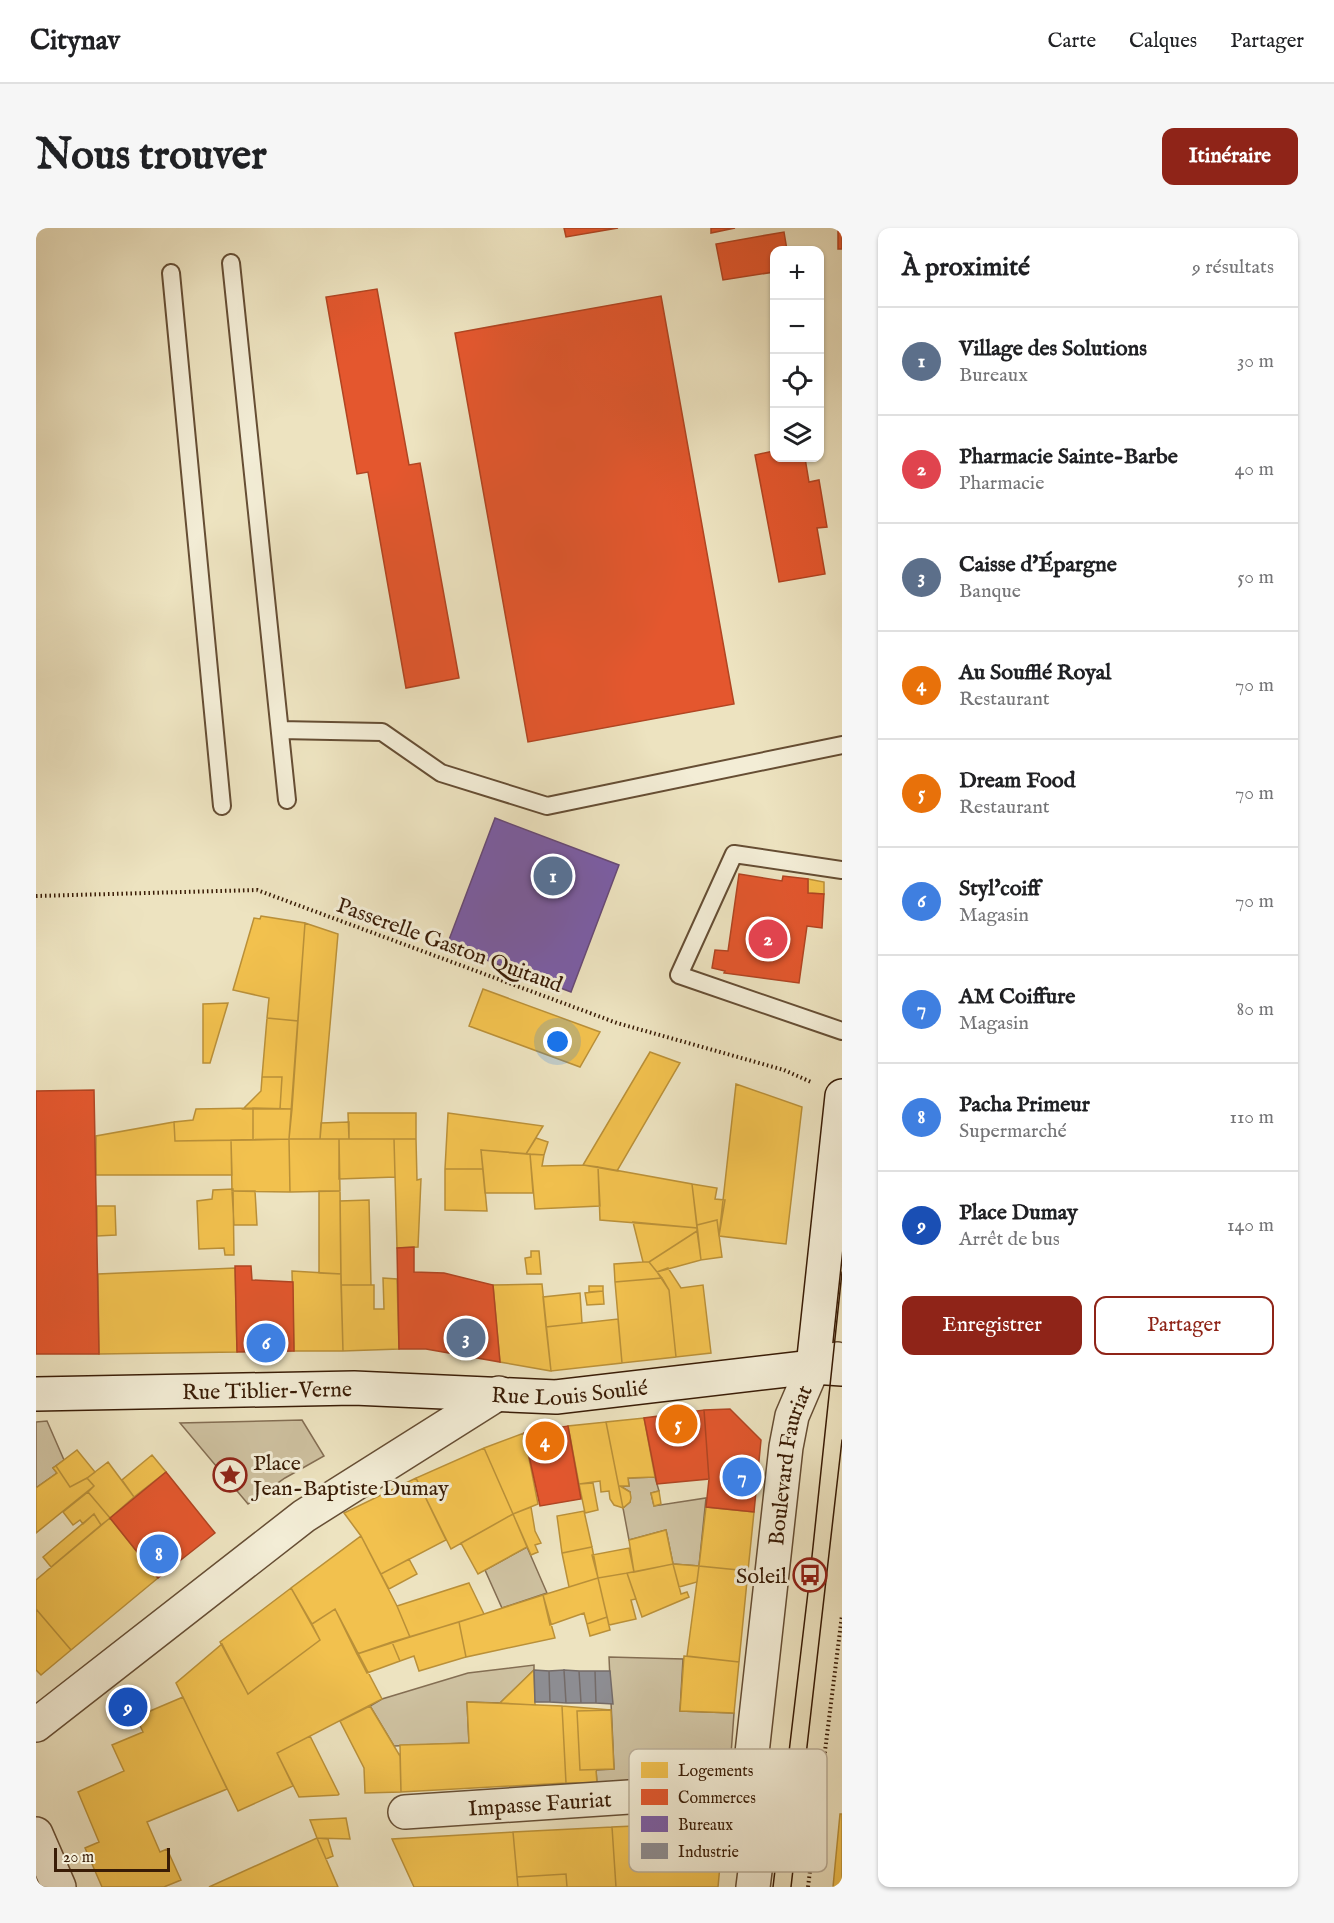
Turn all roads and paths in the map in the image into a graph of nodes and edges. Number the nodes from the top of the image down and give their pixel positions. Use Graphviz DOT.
graph roads {
  1 [pos="231,263"];
  2 [pos="171,273"];
  3 [pos="280,730"];
  4 [pos="842,745"];
  5 [pos="286,800"];
  6 [pos="222,806"];
  7 [pos="842,870"];
  8 [pos="36,896"];
  9 [pos="842,1031"];
  10 [pos="813,1083"];
  11 [pos="842,1096"];
  12 [pos="832,1364"];
  13 [pos="499,1393"];
  14 [pos="36,1394"];
  15 [pos="842,1615"];
  16 [pos="36,1725"];
  17 [pos="752,1749"];
  18 [pos="825,1749"];
  19 [pos="629,1797"];
  20 [pos="405,1812"];
  21 [pos="36,1834"];
  22 [pos="755,1872"];
  23 [pos="810,1872"];
  24 [pos="59,1887"];
  25 [pos="753,1887"];
  26 [pos="808,1887"];
  1 -- 3 [label="lane"];
  2 -- 6 [label="lane"];
  3 -- 4 [label="lane"];
  3 -- 5 [label="lane"];
  7 -- 9 [label="lane"];
  8 -- 10 [label="path, Passerelle Gaston Quitaud"];
  11 -- 12 [label="street, Boulevard Fauriat"];
  12 -- 13 [label="street, Rue Louis Soulié"];
  12 -- 17 [label="street, Boulevard Fauriat"];
  13 -- 14 [label="street, Rue Tiblier-Verne"];
  13 -- 16 [label="street, Rue Louis Soulié"];
  15 -- 18 [label="path"];
  19 -- 20 [label="street, Impasse Fauriat"];
  21 -- 24 [label="street"];
  22 -- 25 [label="street, Boulevard Fauriat"];
  23 -- 26 [label="path"];
}
